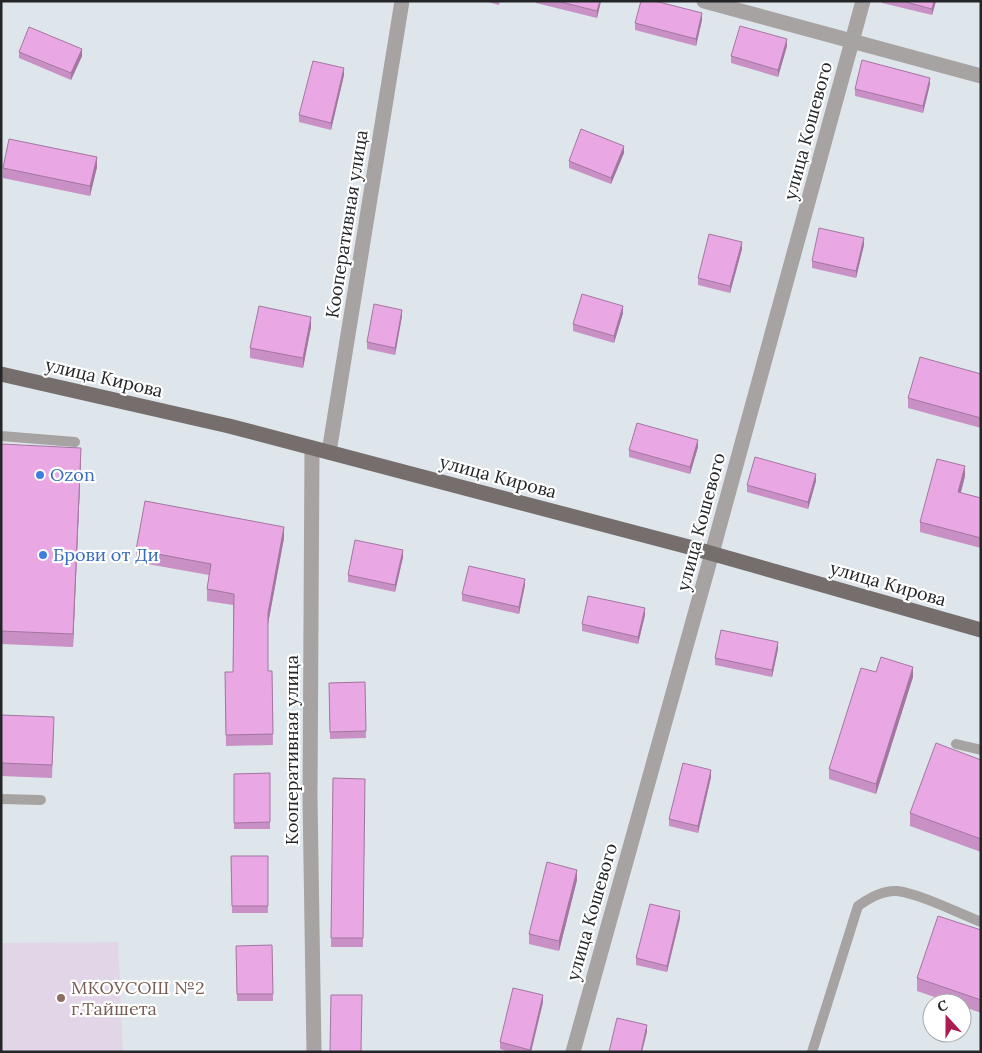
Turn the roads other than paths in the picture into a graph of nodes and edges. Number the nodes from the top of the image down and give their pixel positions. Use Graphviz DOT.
graph roads {
  1 [pos="402,1"];
  2 [pos="704,1"];
  3 [pos="863,1"];
  4 [pos="852,41"];
  5 [pos="981,76"];
  6 [pos="1,374"];
  7 [pos="1,436"];
  8 [pos="75,442"];
  9 [pos="312,448"];
  10 [pos="328,452"];
  11 [pos="712,553"];
  12 [pos="981,630"];
  13 [pos="956,744"];
  14 [pos="981,750"];
  15 [pos="1,798"];
  16 [pos="41,800"];
  17 [pos="981,922"];
  18 [pos="314,1052"];
  19 [pos="573,1052"];
  20 [pos="812,1052"];
  1 -- 10 [label="street, Кооперативная улица"];
  2 -- 4 [label="street"];
  3 -- 4 [label="street, улица Кошевого"];
  4 -- 5 [label="street"];
  4 -- 11 [label="street, улица Кошевого"];
  6 -- 9 [label="main road, улица Кирова"];
  7 -- 8 [label="lane"];
  9 -- 10 [label="main road, улица Кирова"];
  9 -- 18 [label="street, Кооперативная улица"];
  10 -- 11 [label="main road, улица Кирова"];
  11 -- 12 [label="main road, улица Кирова"];
  11 -- 19 [label="street, улица Кошевого"];
  13 -- 14 [label="lane"];
  15 -- 16 [label="lane"];
  17 -- 20 [label="lane"];
}
